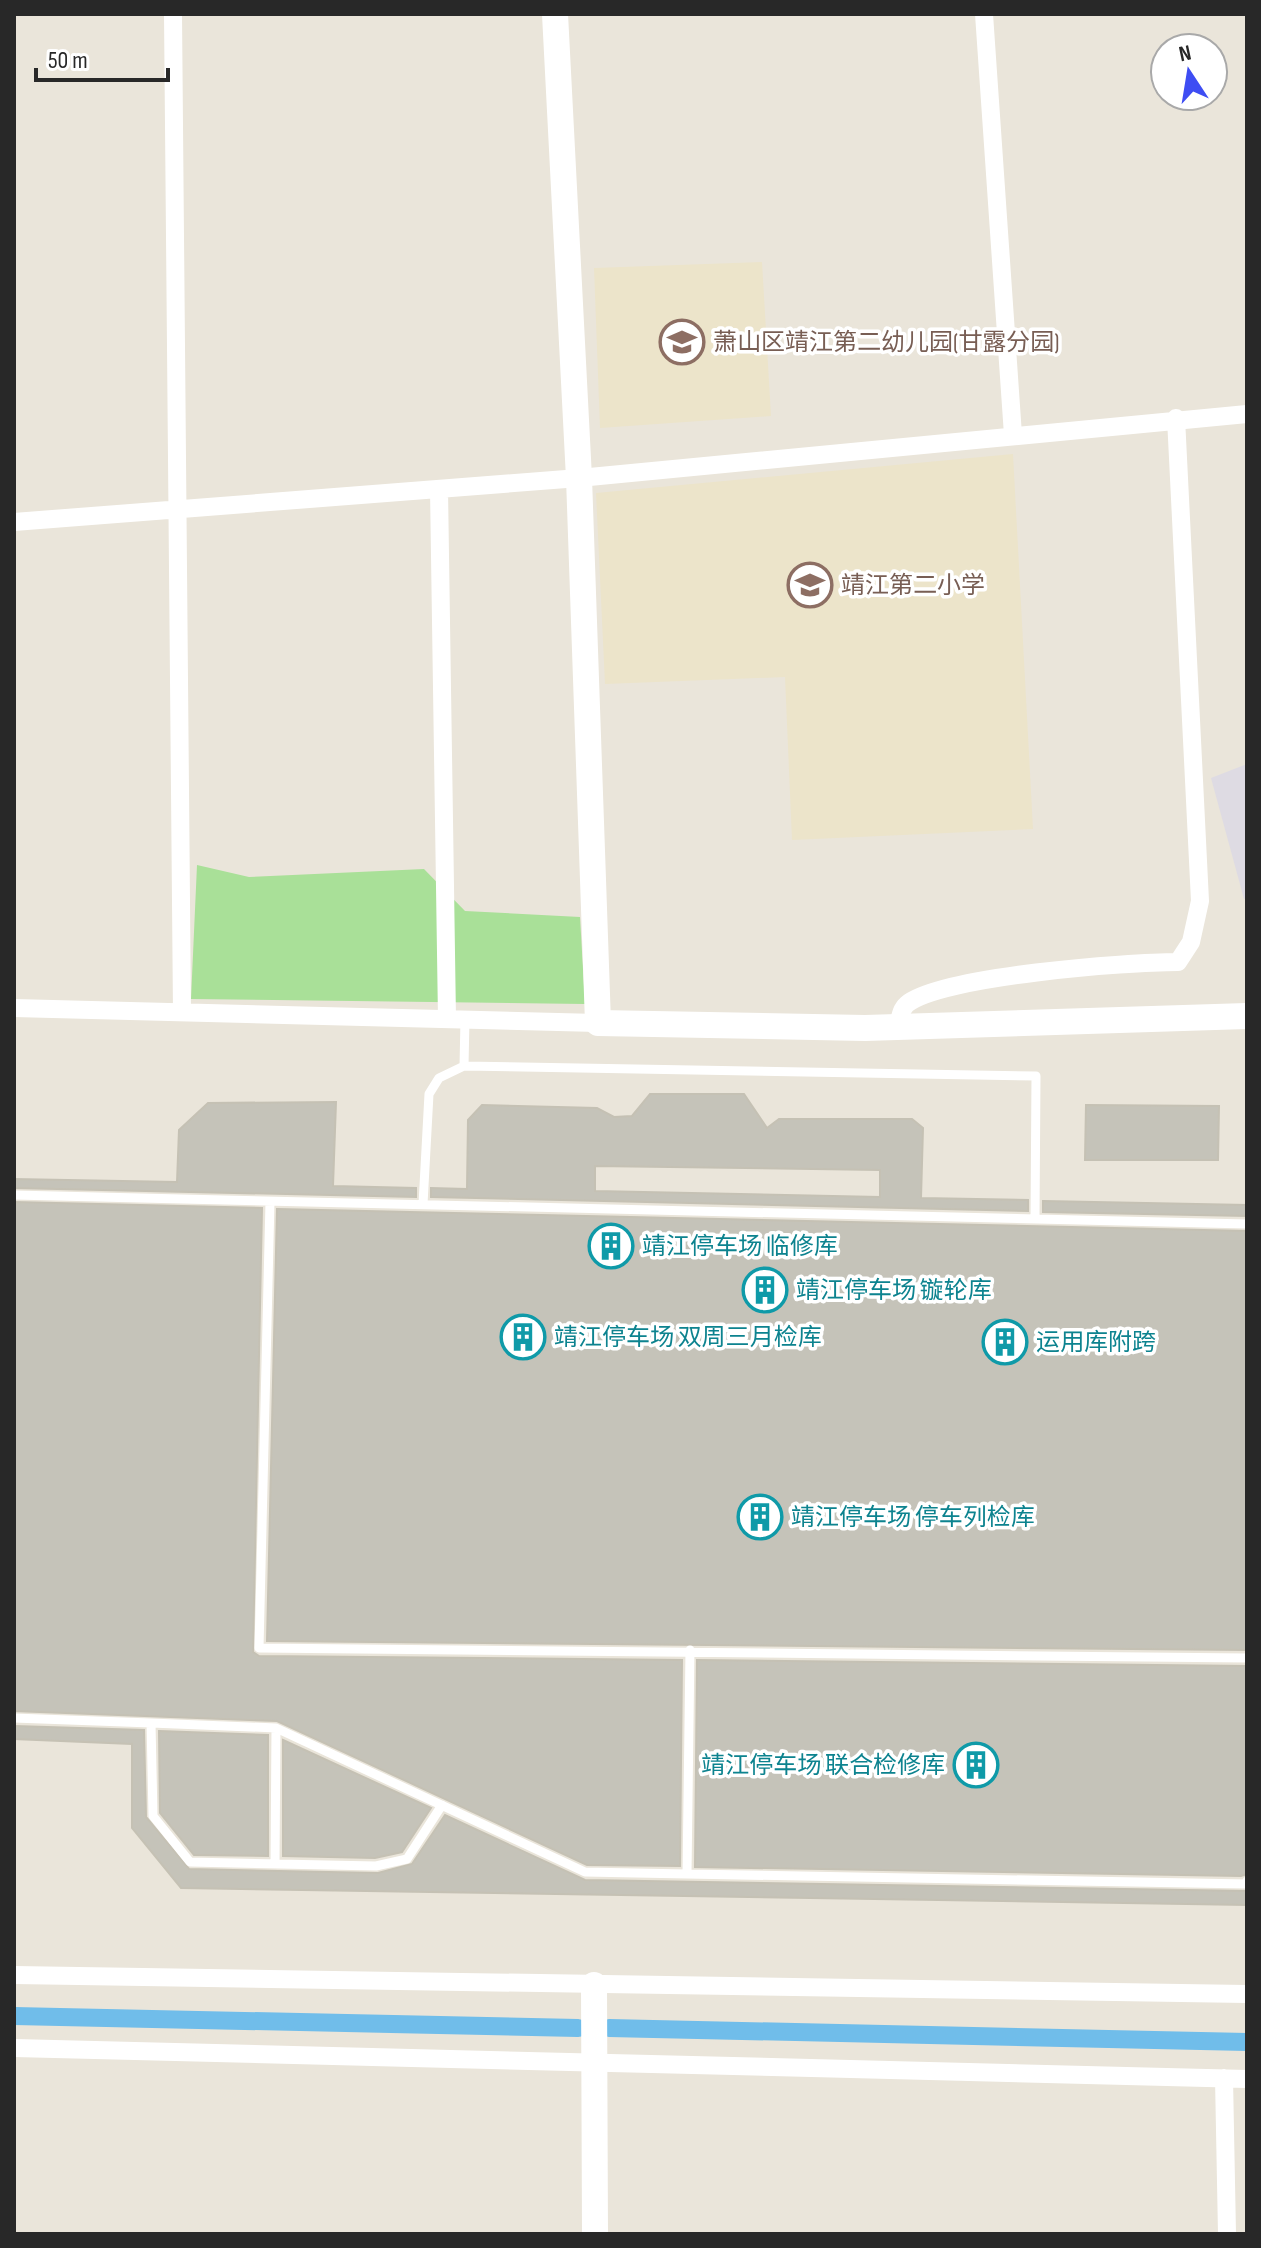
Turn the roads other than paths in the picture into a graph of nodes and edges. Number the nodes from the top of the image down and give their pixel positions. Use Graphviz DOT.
graph roads {
  1 [pos="173,14"];
  2 [pos="555,14"];
  3 [pos="984,14"];
  4 [pos="1247,414"];
  5 [pos="1176,418"];
  6 [pos="1013,435"];
  7 [pos="579,478"];
  8 [pos="439,489"];
  9 [pos="179,509"];
  10 [pos="14,522"];
  11 [pos="14,1008"];
  12 [pos="182,1012"];
  13 [pos="1247,1016"];
  14 [pos="456,1019"];
  15 [pos="598,1023"];
  16 [pos="898,1027"];
  17 [pos="464,1066"];
  18 [pos="14,1195"];
  19 [pos="270,1202"];
  20 [pos="423,1204"];
  21 [pos="1035,1218"];
  22 [pos="1247,1224"];
  23 [pos="690,1650"];
  24 [pos="1247,1658"];
  25 [pos="14,1718"];
  26 [pos="151,1723"];
  27 [pos="276,1728"];
  28 [pos="442,1805"];
  29 [pos="275,1864"];
  30 [pos="687,1874"];
  31 [pos="1247,1881"];
  32 [pos="14,1975"];
  33 [pos="594,1985"];
  34 [pos="1247,1994"];
  35 [pos="14,2048"];
  36 [pos="595,2060"];
  37 [pos="1224,2078"];
  38 [pos="1247,2079"];
  39 [pos="595,2234"];
  40 [pos="1227,2234"];
  1 -- 9 [label="street"];
  2 -- 7 [label="main road"];
  3 -- 6 [label="street"];
  4 -- 5 [label="street"];
  5 -- 6 [label="street"];
  5 -- 16 [label="street"];
  6 -- 7 [label="street"];
  7 -- 8 [label="street"];
  7 -- 15 [label="main road"];
  8 -- 9 [label="street"];
  8 -- 14 [label="street"];
  9 -- 10 [label="street"];
  9 -- 12 [label="street"];
  11 -- 12 [label="street"];
  12 -- 14 [label="street"];
  13 -- 16 [label="main road"];
  14 -- 15 [label="street"];
  14 -- 17 [label="lane"];
  15 -- 16 [label="main road"];
  17 -- 20 [label="lane"];
  17 -- 21 [label="lane"];
  18 -- 19 [label="lane"];
  19 -- 20 [label="lane"];
  19 -- 23 [label="lane"];
  20 -- 21 [label="lane"];
  21 -- 22 [label="lane"];
  23 -- 24 [label="lane"];
  23 -- 30 [label="lane"];
  25 -- 26 [label="lane"];
  26 -- 27 [label="lane"];
  26 -- 29 [label="lane"];
  27 -- 28 [label="lane"];
  27 -- 29 [label="lane"];
  28 -- 29 [label="lane"];
  28 -- 30 [label="lane"];
  30 -- 31 [label="lane"];
  32 -- 33 [label="street"];
  33 -- 34 [label="street"];
  33 -- 36 [label="main road"];
  35 -- 36 [label="street"];
  36 -- 37 [label="street"];
  36 -- 39 [label="main road"];
  37 -- 38 [label="street"];
  37 -- 40 [label="street"];
}
